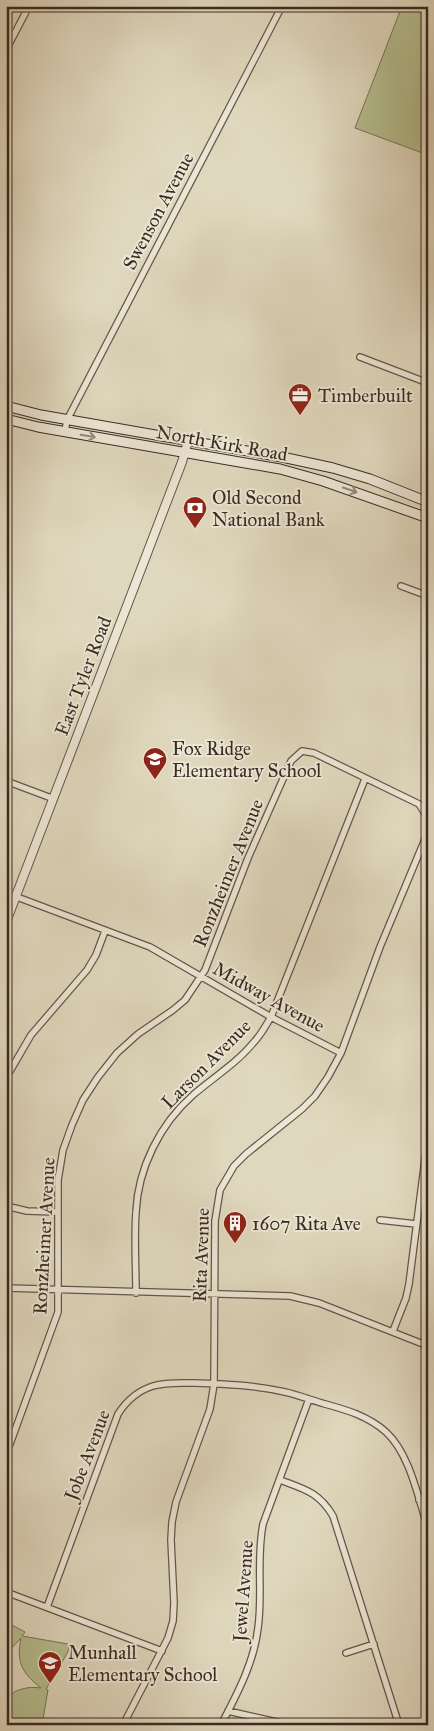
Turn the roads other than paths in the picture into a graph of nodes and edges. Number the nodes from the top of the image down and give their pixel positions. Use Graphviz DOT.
graph roads {
  1 [pos="29,6"];
  2 [pos="282,6"];
  3 [pos="6,50"];
  4 [pos="360,357"];
  5 [pos="428,383"];
  6 [pos="6,406"];
  7 [pos="6,419"];
  8 [pos="67,420"];
  9 [pos="64,432"];
  10 [pos="188,441"];
  11 [pos="185,452"];
  12 [pos="428,502"];
  13 [pos="428,518"];
  14 [pos="402,586"];
  15 [pos="428,596"];
  16 [pos="365,779"];
  17 [pos="6,781"];
  18 [pos="54,799"];
  19 [pos="427,823"];
  20 [pos="428,832"];
  21 [pos="17,897"];
  22 [pos="6,922"];
  23 [pos="105,931"];
  24 [pos="201,977"];
  25 [pos="272,1017"];
  26 [pos="341,1053"];
  27 [pos="6,1078"];
  28 [pos="428,1136"];
  29 [pos="6,1206"];
  30 [pos="57,1212"];
  31 [pos="380,1220"];
  32 [pos="416,1224"];
  33 [pos="6,1288"];
  34 [pos="59,1290"];
  35 [pos="136,1293"];
  36 [pos="214,1294"];
  37 [pos="393,1331"];
  38 [pos="428,1346"];
  39 [pos="214,1384"];
  40 [pos="309,1399"];
  41 [pos="6,1455"];
  42 [pos="280,1480"];
  43 [pos="428,1495"];
  44 [pos="419,1500"];
  45 [pos="428,1528"];
  46 [pos="6,1592"];
  47 [pos="47,1607"];
  48 [pos="374,1644"];
  49 [pos="162,1651"];
  50 [pos="346,1653"];
  51 [pos="228,1711"];
  52 [pos="123,1725"];
  53 [pos="221,1725"];
  54 [pos="290,1725"];
  55 [pos="399,1725"];
  1 -- 3 [label="street"];
  2 -- 8 [label="street, Swenson Avenue"];
  4 -- 5 [label="street"];
  6 -- 8 [label="main road, North Kirk Road"];
  7 -- 9 [label="main road, North Kirk Road"];
  8 -- 9 [label="street, Swenson Avenue"];
  8 -- 10 [label="main road, North Kirk Road"];
  9 -- 11 [label="main road, North Kirk Road, one-way"];
  10 -- 11 [label="street, East Tyler Road"];
  10 -- 12 [label="main road, North Kirk Road"];
  11 -- 13 [label="main road, North Kirk Road, one-way"];
  11 -- 18 [label="street, East Tyler Road"];
  14 -- 15 [label="street"];
  16 -- 19 [label="street"];
  16 -- 24 [label="street, Ronzheimer Avenue"];
  16 -- 25 [label="street, Larson Avenue"];
  17 -- 18 [label="street"];
  18 -- 21 [label="street, East Tyler Road"];
  20 -- 26 [label="street, Rita Avenue"];
  21 -- 22 [label="street, East Tyler Road"];
  21 -- 23 [label="street, Midway Avenue"];
  23 -- 24 [label="street, Midway Avenue"];
  23 -- 27 [label="street"];
  24 -- 25 [label="street, Midway Avenue"];
  24 -- 30 [label="street, Ronzheimer Avenue"];
  25 -- 26 [label="street, Midway Avenue"];
  25 -- 35 [label="street, Larson Avenue"];
  26 -- 36 [label="street, Rita Avenue"];
  28 -- 32 [label="street"];
  29 -- 30 [label="street"];
  30 -- 34 [label="street, Ronzheimer Avenue"];
  31 -- 32 [label="street"];
  32 -- 37 [label="street"];
  33 -- 34 [label="street"];
  34 -- 35 [label="street"];
  34 -- 41 [label="street, Ronzheimer Avenue"];
  35 -- 36 [label="street"];
  36 -- 37 [label="street"];
  36 -- 39 [label="street, Rita Avenue"];
  37 -- 38 [label="street"];
  39 -- 40 [label="street, Jobe Avenue"];
  39 -- 47 [label="street, Jobe Avenue"];
  39 -- 49 [label="street, Rita Avenue"];
  40 -- 42 [label="street, Jewel Avenue"];
  40 -- 44 [label="street, Jobe Avenue"];
  42 -- 48 [label="street"];
  42 -- 51 [label="street, Jewel Avenue"];
  43 -- 44 [label="street"];
  44 -- 45 [label="street, Jobe Avenue"];
  46 -- 47 [label="street"];
  47 -- 49 [label="street"];
  48 -- 50 [label="street"];
  48 -- 55 [label="street"];
  49 -- 52 [label="street, Rita Avenue"];
  51 -- 53 [label="street, Jewel Avenue"];
  51 -- 54 [label="street"];
}
